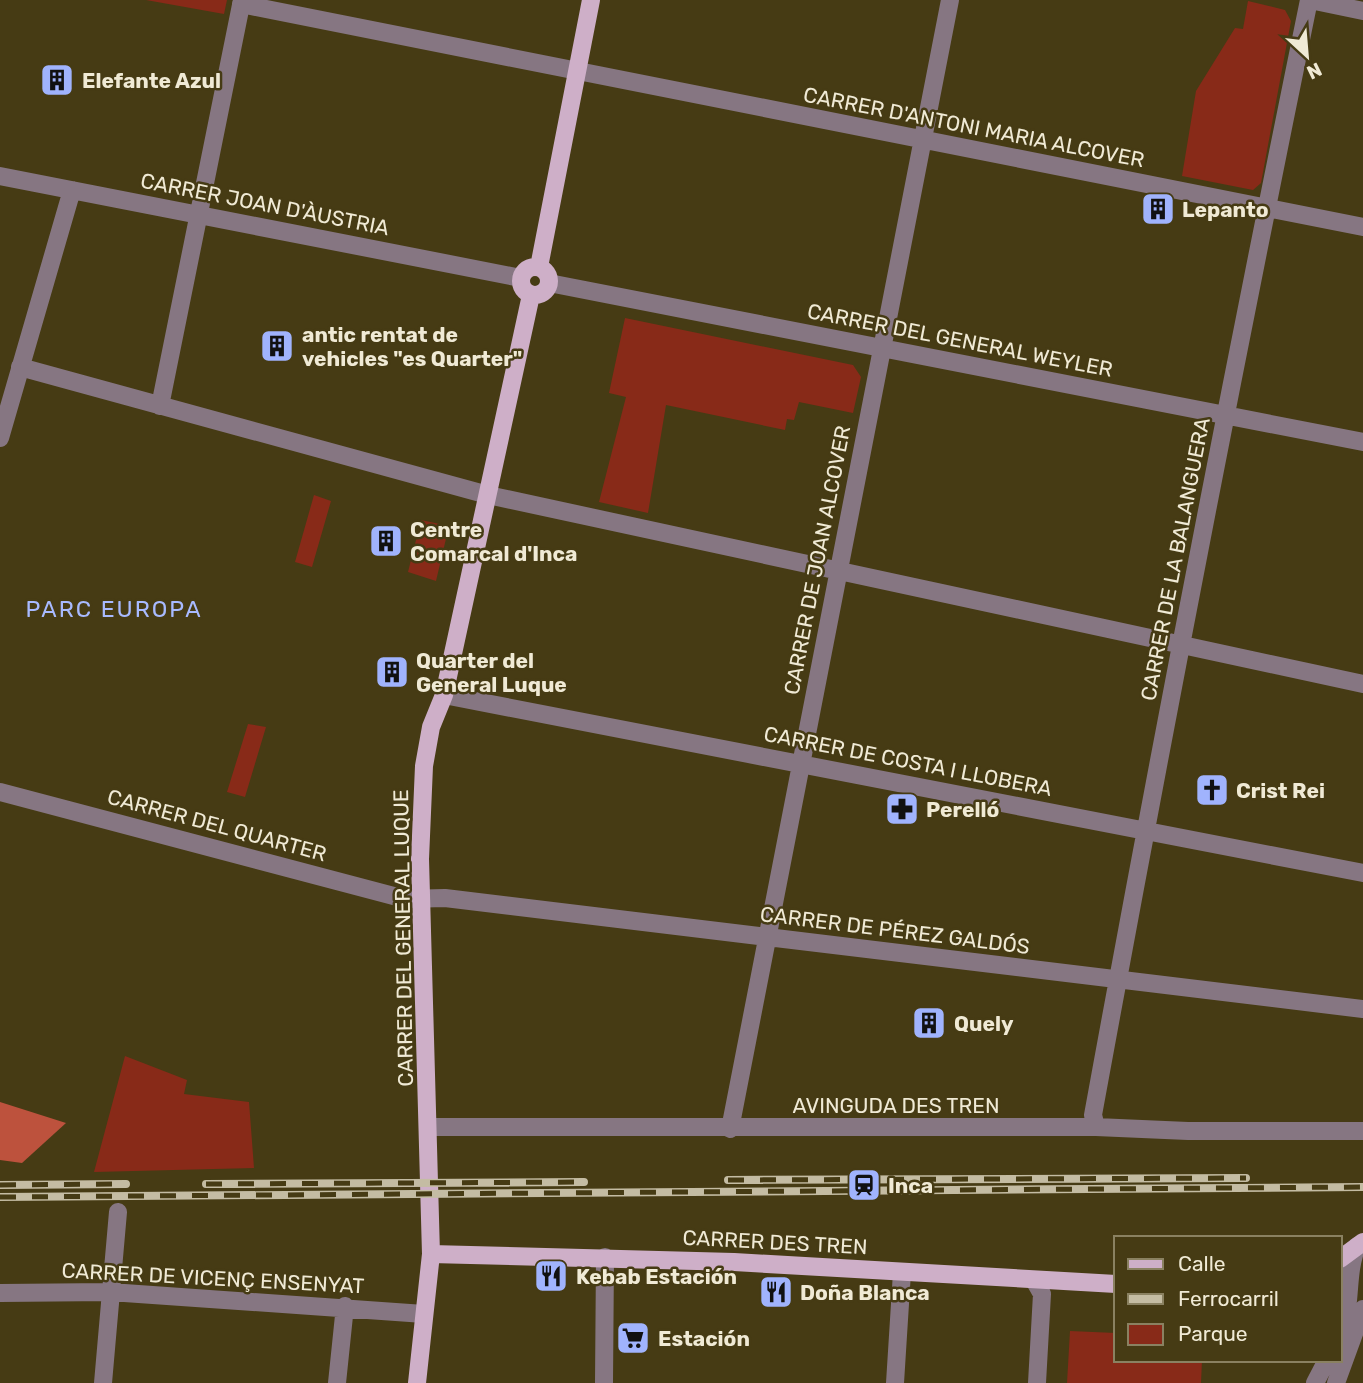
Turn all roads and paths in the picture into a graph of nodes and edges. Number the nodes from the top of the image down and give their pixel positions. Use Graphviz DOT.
graph roads {
  1 [pos="591,0"];
  2 [pos="950,0"];
  3 [pos="1310,0"];
  4 [pos="241,2"];
  5 [pos="1363,11"];
  6 [pos="577,72"];
  7 [pos="922,140"];
  8 [pos="0,176"];
  9 [pos="72,190"];
  10 [pos="1267,207"];
  11 [pos="198,214"];
  12 [pos="1363,227"];
  13 [pos="538,267"];
  14 [pos="521,278"];
  15 [pos="549,283"];
  16 [pos="531,295"];
  17 [pos="882,347"];
  18 [pos="20,367"];
  19 [pos="160,406"];
  20 [pos="1225,414"];
  21 [pos="0,438"];
  22 [pos="1363,442"];
  23 [pos="488,495"];
  24 [pos="838,573"];
  25 [pos="1182,642"];
  26 [pos="1363,684"];
  27 [pos="444,695"];
  28 [pos="801,762"];
  29 [pos="0,792"];
  30 [pos="1146,832"];
  31 [pos="1363,873"];
  32 [pos="422,898"];
  33 [pos="767,937"];
  34 [pos="1118,979"];
  35 [pos="1363,1009"];
  36 [pos="429,1127"];
  37 [pos="1096,1127"];
  38 [pos="730,1129"];
  39 [pos="1363,1131"];
  40 [pos="118,1212"];
  41 [pos="1360,1244"];
  42 [pos="431,1254"];
  43 [pos="605,1257"];
  44 [pos="1342,1258"];
  45 [pos="902,1272"];
  46 [pos="1034,1280"];
  47 [pos="1114,1284"];
  48 [pos="110,1292"];
  49 [pos="0,1293"];
  50 [pos="345,1306"];
  51 [pos="1363,1309"];
  52 [pos="424,1314"];
  53 [pos="1342,1328"];
  54 [pos="1363,1339"];
  55 [pos="1326,1362"];
  56 [pos="103,1383"];
  57 [pos="337,1383"];
  58 [pos="417,1383"];
  59 [pos="604,1383"];
  60 [pos="895,1383"];
  61 [pos="1037,1383"];
  62 [pos="1315,1383"];
  63 [pos="1336,1383"];
  64 [pos="1349,1383"];
  1 -- 6 [label="main road"];
  2 -- 7 [label="street, CARRER DE JOAN ALCOVER"];
  3 -- 5 [label="street"];
  3 -- 10 [label="street, CARRER DE LA BALANGUERA"];
  4 -- 6 [label="street, CARRER D'ANTONI MARIA ALCOVER"];
  4 -- 11 [label="street"];
  6 -- 7 [label="street, CARRER D'ANTONI MARIA ALCOVER"];
  6 -- 13 [label="main road"];
  7 -- 10 [label="street, CARRER D'ANTONI MARIA ALCOVER"];
  7 -- 17 [label="street, CARRER DE JOAN ALCOVER"];
  8 -- 9 [label="street, CARRER JOAN D'ÀUSTRIA"];
  9 -- 11 [label="street, CARRER JOAN D'ÀUSTRIA"];
  9 -- 18 [label="street"];
  10 -- 12 [label="street, CARRER D'ANTONI MARIA ALCOVER"];
  10 -- 20 [label="street, CARRER DE LA BALANGUERA"];
  11 -- 14 [label="street, CARRER JOAN D'ÀUSTRIA"];
  11 -- 19 [label="street"];
  13 -- 14 [label="main road"];
  13 -- 15 [label="main road"];
  14 -- 16 [label="main road"];
  15 -- 16 [label="main road"];
  15 -- 17 [label="street, CARRER DEL GENERAL WEYLER"];
  16 -- 23 [label="main road, CARRER DEL GENERAL LUQUE"];
  17 -- 20 [label="street, CARRER DEL GENERAL WEYLER"];
  17 -- 24 [label="street, CARRER DE JOAN ALCOVER"];
  18 -- 19 [label="street"];
  18 -- 21 [label="street"];
  19 -- 23 [label="street"];
  20 -- 22 [label="street, CARRER DEL GENERAL WEYLER"];
  20 -- 25 [label="street, CARRER DE LA BALANGUERA"];
  23 -- 24 [label="street"];
  23 -- 27 [label="main road, CARRER DEL GENERAL LUQUE"];
  24 -- 25 [label="street"];
  24 -- 28 [label="street, CARRER DE JOAN ALCOVER"];
  25 -- 26 [label="street"];
  25 -- 30 [label="street, CARRER DE LA BALANGUERA"];
  27 -- 28 [label="street, CARRER DE COSTA I LLOBERA"];
  27 -- 32 [label="main road, CARRER DEL GENERAL LUQUE"];
  28 -- 30 [label="street, CARRER DE COSTA I LLOBERA"];
  28 -- 33 [label="street, CARRER DE JOAN ALCOVER"];
  29 -- 32 [label="street, CARRER DEL QUARTER"];
  30 -- 31 [label="street, CARRER DE COSTA I LLOBERA"];
  30 -- 34 [label="street, CARRER DE LA BALANGUERA"];
  32 -- 33 [label="street, CARRER DE PÉREZ GALDÓS"];
  32 -- 36 [label="main road, CARRER DEL GENERAL LUQUE"];
  33 -- 34 [label="street, CARRER DE PÉREZ GALDÓS"];
  33 -- 38 [label="street, CARRER DE JOAN ALCOVER"];
  34 -- 35 [label="street, CARRER DE PÉREZ GALDÓS"];
  34 -- 37 [label="street, CARRER DE LA BALANGUERA"];
  36 -- 38 [label="street, AVINGUDA DES TREN"];
  36 -- 42 [label="main road, CARRER DEL GENERAL LUQUE"];
  37 -- 38 [label="street, AVINGUDA DES TREN"];
  37 -- 39 [label="street, AVINGUDA DES TREN"];
  40 -- 48 [label="street"];
  41 -- 44 [label="main road"];
  41 -- 53 [label="street"];
  42 -- 43 [label="main road, CARRER DES TREN"];
  42 -- 52 [label="main road, CARRER DEL GENERAL LUQUE"];
  43 -- 45 [label="main road, CARRER DES TREN"];
  43 -- 59 [label="street"];
  45 -- 46 [label="main road, CARRER DES TREN"];
  45 -- 60 [label="street"];
  46 -- 47 [label="main road, CARRER DES TREN"];
  46 -- 61 [label="street"];
  48 -- 49 [label="street, CARRER DE VICENÇ ENSENYAT"];
  48 -- 50 [label="street, CARRER DE VICENÇ ENSENYAT"];
  48 -- 56 [label="street"];
  50 -- 52 [label="street, CARRER DE VICENÇ ENSENYAT"];
  50 -- 57 [label="street"];
  51 -- 63 [label="street"];
  52 -- 58 [label="main road, CARRER DEL GENERAL LUQUE"];
  54 -- 64 [label="street"];
  55 -- 62 [label="street"];
}
